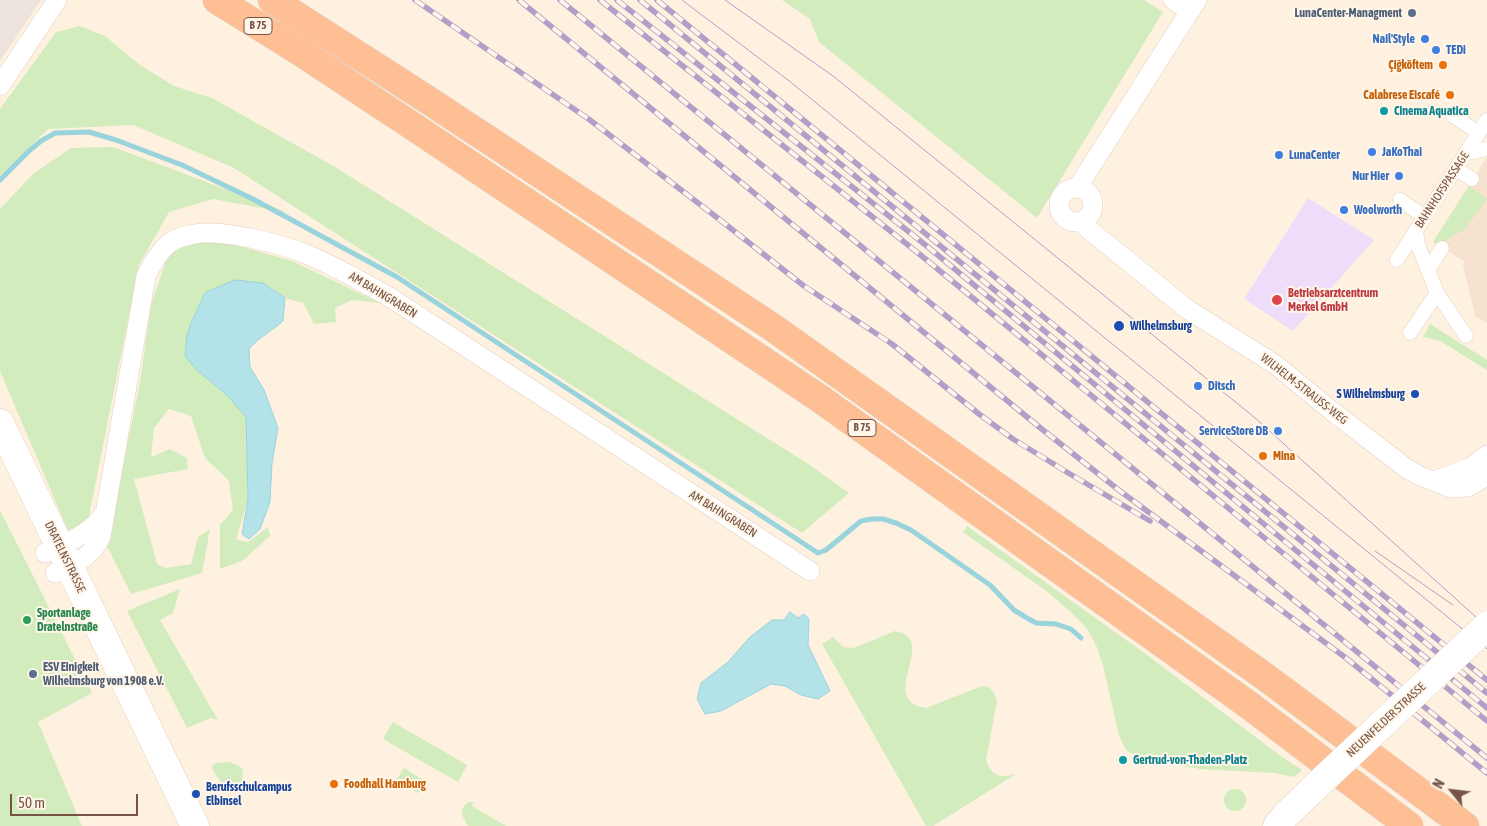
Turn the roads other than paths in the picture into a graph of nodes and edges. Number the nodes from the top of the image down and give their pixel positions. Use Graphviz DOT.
graph roads {
  1 [pos="57,0"];
  2 [pos="217,0"];
  3 [pos="272,0"];
  4 [pos="1173,0"];
  5 [pos="1193,5"];
  6 [pos="0,86"];
  7 [pos="1453,116"];
  8 [pos="1487,120"];
  9 [pos="1479,132"];
  10 [pos="1487,149"];
  11 [pos="1466,153"];
  12 [pos="1456,169"];
  13 [pos="1472,179"];
  14 [pos="1079,188"];
  15 [pos="1400,200"];
  16 [pos="1425,218"];
  17 [pos="1083,221"];
  18 [pos="1416,230"];
  19 [pos="1442,248"];
  20 [pos="1397,260"];
  21 [pos="1428,270"];
  22 [pos="1437,293"];
  23 [pos="1410,334"];
  24 [pos="1466,336"];
  25 [pos="0,423"];
  26 [pos="1487,455"];
  27 [pos="0,460"];
  28 [pos="1487,476"];
  29 [pos="1434,481"];
  30 [pos="57,559"];
  31 [pos="810,570"];
  32 [pos="1487,626"];
  33 [pos="1277,822"];
  34 [pos="178,826"];
  35 [pos="195,826"];
  36 [pos="1409,826"];
  37 [pos="1465,826"];
  1 -- 6 [label="street"];
  2 -- 36 [label="highway, B 75"];
  3 -- 37 [label="highway, B 75"];
  4 -- 5 [label="street"];
  5 -- 14 [label="street, WILHELM-STRAUSS-WEG"];
  7 -- 9 [label="street"];
  8 -- 9 [label="street, BAHNHOFSPASSAGE"];
  9 -- 11 [label="street, BAHNHOFSPASSAGE"];
  10 -- 11 [label="street"];
  11 -- 12 [label="street, BAHNHOFSPASSAGE"];
  12 -- 13 [label="street"];
  12 -- 16 [label="street, BAHNHOFSPASSAGE"];
  14 -- 17 [label="street"];
  14 -- 17 [label="street, WILHELM-STRAUSS-WEG"];
  15 -- 16 [label="street"];
  16 -- 18 [label="street, BAHNHOFSPASSAGE"];
  17 -- 29 [label="street, WILHELM-STRAUSS-WEG"];
  18 -- 20 [label="street, BAHNHOFSPASSAGE"];
  18 -- 21 [label="street"];
  19 -- 21 [label="street"];
  21 -- 22 [label="street"];
  22 -- 23 [label="street"];
  22 -- 24 [label="street"];
  25 -- 30 [label="main road, DRATELNSTRASSE"];
  26 -- 29 [label="street"];
  27 -- 30 [label="main road, DRATELNSTRASSE"];
  28 -- 29 [label="street, WILHELM-STRAUSS-WEG"];
  30 -- 31 [label="street, AM BAHNGRABEN"];
  30 -- 34 [label="main road, DRATELNSTRASSE"];
  30 -- 35 [label="main road, DRATELNSTRASSE"];
  32 -- 33 [label="main road, NEUENFELDER STRASSE, bridge"];
}
